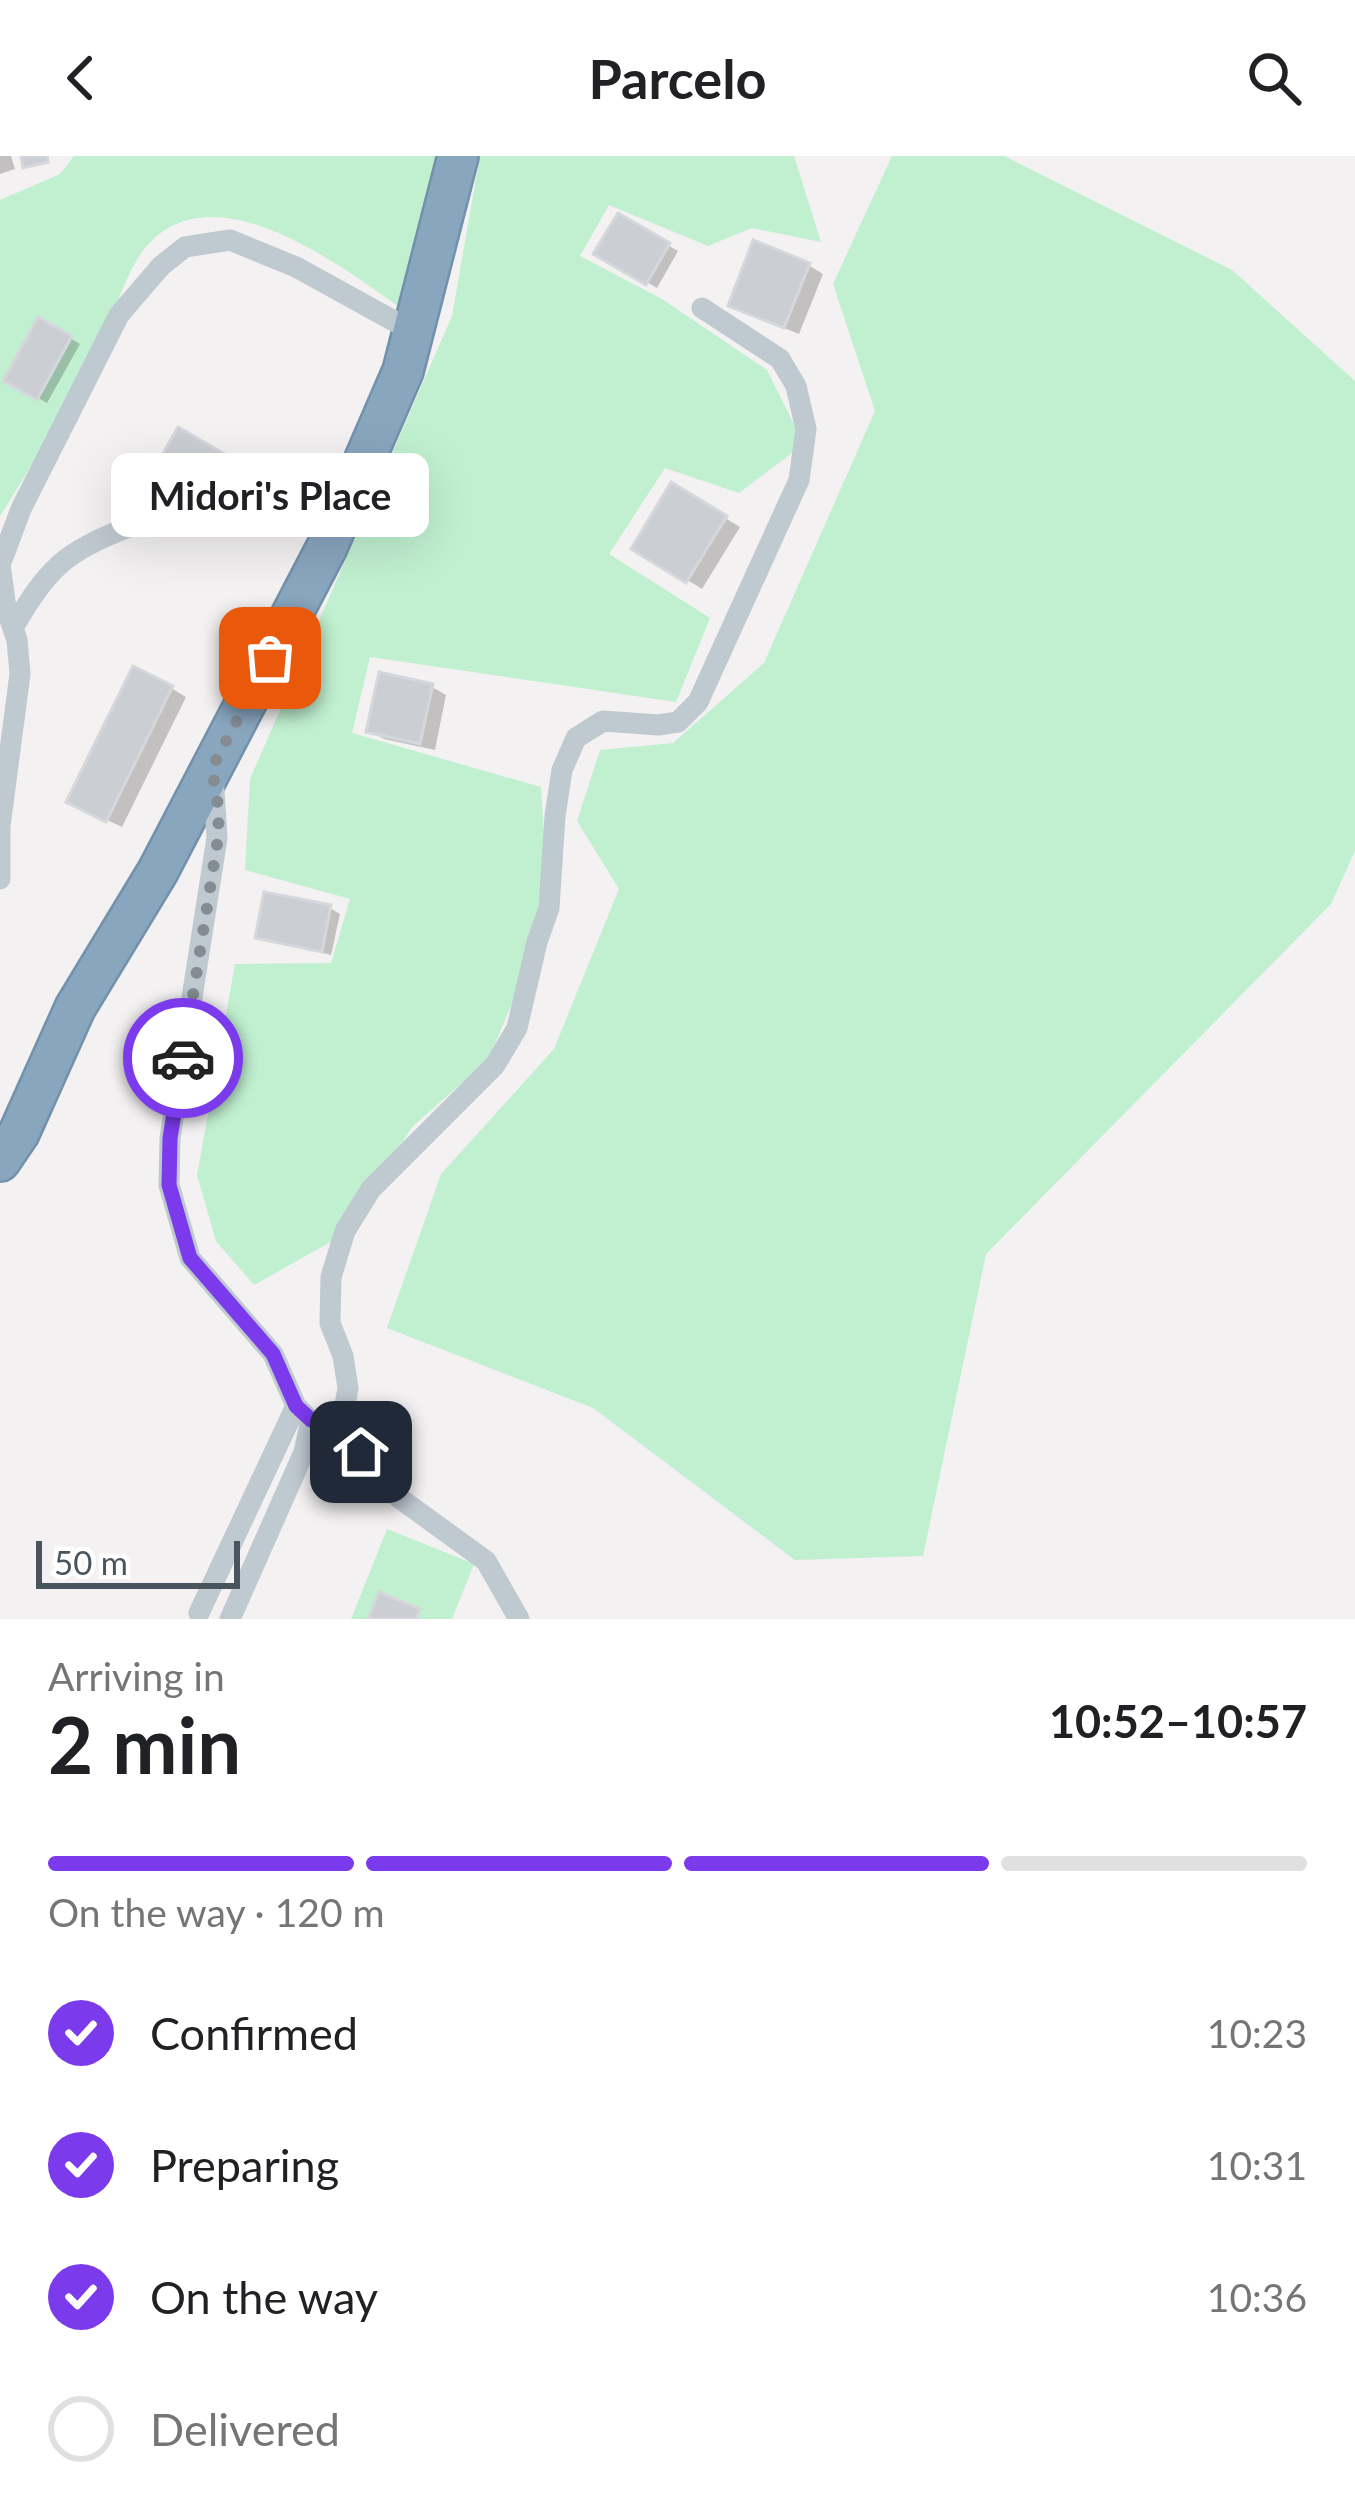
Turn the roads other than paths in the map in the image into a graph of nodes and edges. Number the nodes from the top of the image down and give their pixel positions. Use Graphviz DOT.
graph roads {
  1 [pos="458,156"];
  2 [pos="702,308"];
  3 [pos="414,332"];
  4 [pos="153,518"];
  5 [pos="13,628"];
  6 [pos="212,768"];
  7 [pos="0,879"];
  8 [pos="0,1161"];
  9 [pos="303,1413"];
  10 [pos="340,1433"];
  11 [pos="200,1613"];
  12 [pos="230,1619"];
  13 [pos="519,1619"];
  1 -- 3 [label="highway"];
  2 -- 10 [label="street"];
  3 -- 5 [label="street"];
  3 -- 6 [label="highway"];
  4 -- 5 [label="street"];
  5 -- 7 [label="street"];
  6 -- 8 [label="highway"];
  6 -- 9 [label="street"];
  9 -- 10 [label="street"];
  9 -- 11 [label="street"];
  9 -- 12 [label="street"];
  10 -- 13 [label="street"];
}
